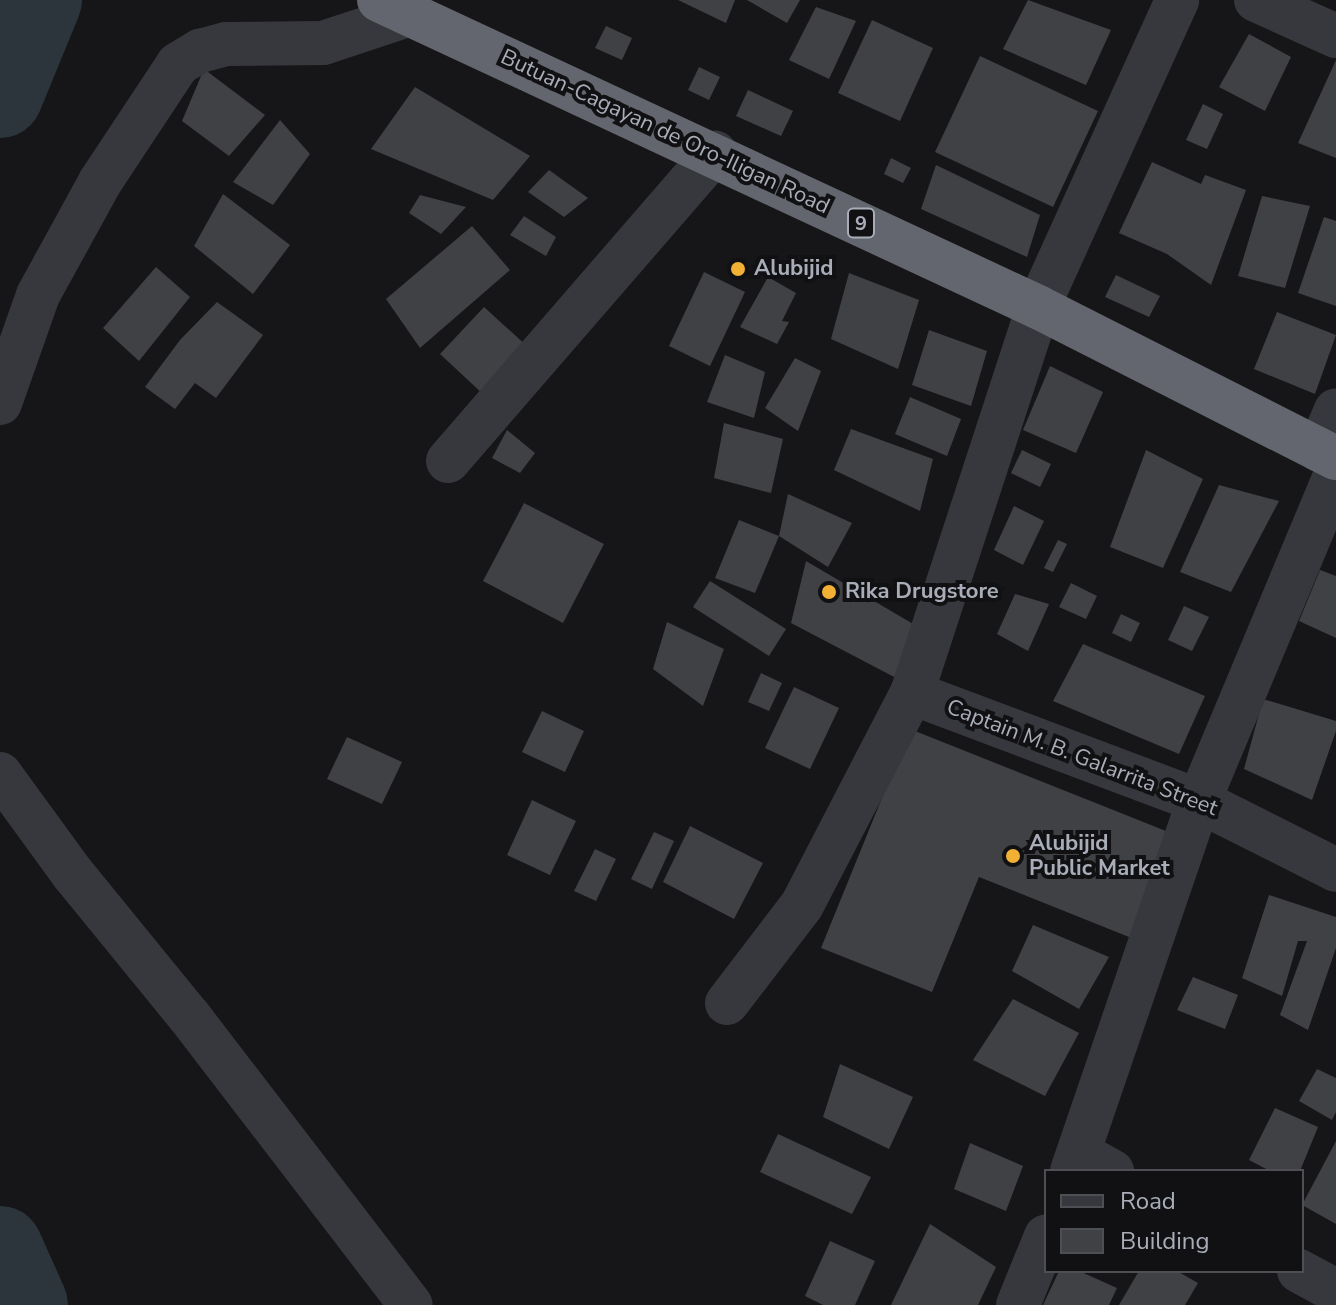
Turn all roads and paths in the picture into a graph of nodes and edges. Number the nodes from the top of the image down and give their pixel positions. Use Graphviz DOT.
graph roads {
  1 [pos="1177,0"];
  2 [pos="1256,0"];
  3 [pos="395,7"];
  4 [pos="1336,36"];
  5 [pos="715,153"];
  6 [pos="1038,307"];
  7 [pos="0,403"];
  8 [pos="1336,410"];
  9 [pos="1330,460"];
  10 [pos="448,461"];
  11 [pos="912,693"];
  12 [pos="0,774"];
  13 [pos="1199,801"];
  14 [pos="1336,870"];
  15 [pos="727,1003"];
  16 [pos="1088,1165"];
  17 [pos="1044,1241"];
  18 [pos="1303,1273"];
  19 [pos="1336,1291"];
  20 [pos="411,1305"];
  21 [pos="1018,1305"];
  1 -- 6 [label="street"];
  2 -- 4 [label="street"];
  3 -- 5 [label="highway, Butuan-Cagayan de Oro-Iligan Road / 9"];
  3 -- 7 [label="street"];
  5 -- 6 [label="highway, Butuan-Cagayan de Oro-Iligan Road / 9"];
  5 -- 10 [label="street"];
  6 -- 9 [label="highway, Butuan-Cagayan de Oro-Iligan Road / 9"];
  6 -- 11 [label="street"];
  8 -- 9 [label="street"];
  9 -- 13 [label="street"];
  11 -- 13 [label="street, Captain M. B. Galarrita Street"];
  11 -- 15 [label="street"];
  12 -- 20 [label="street"];
  13 -- 14 [label="street, Captain M. B. Galarrita Street"];
  13 -- 16 [label="street"];
  17 -- 21 [label="street"];
  18 -- 19 [label="street"];
}
